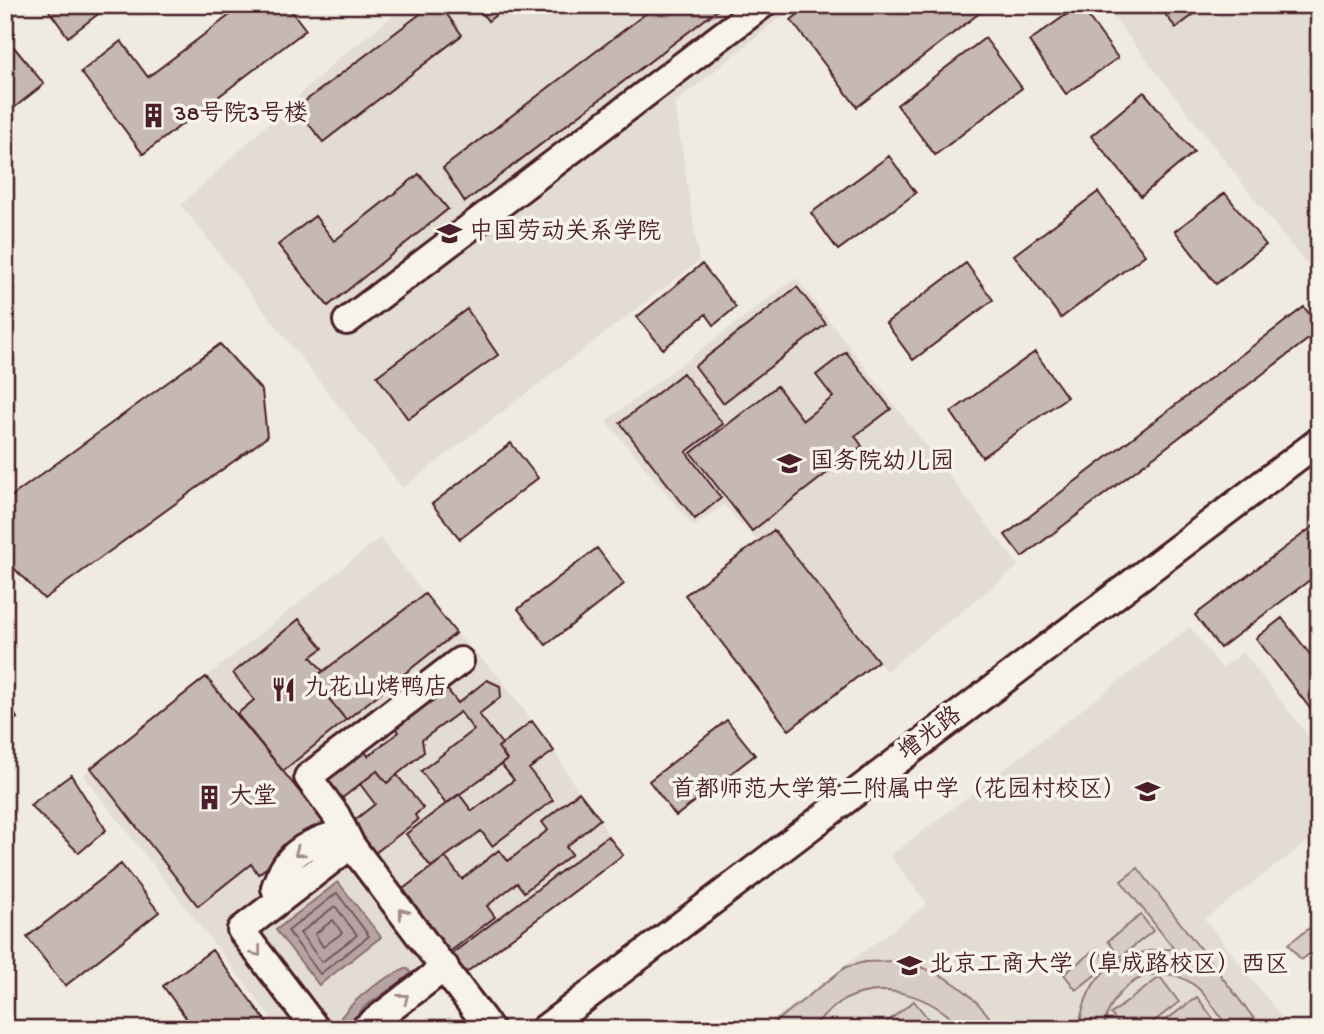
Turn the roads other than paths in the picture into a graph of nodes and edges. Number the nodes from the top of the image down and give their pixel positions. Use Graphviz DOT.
graph roads {
  1 [pos="762,5"];
  2 [pos="347,321"];
  3 [pos="1319,440"];
  4 [pos="460,661"];
  5 [pos="351,845"];
  6 [pos="445,967"];
  7 [pos="316,1029"];
  8 [pos="364,1029"];
  9 [pos="490,1029"];
  10 [pos="544,1029"];
  1 -- 2 [label="street"];
  3 -- 10 [label="street, 增光路"];
  4 -- 5 [label="street"];
  6 -- 5 [label="street, one-way"];
  5 -- 7 [label="street, one-way"];
  8 -- 6 [label="street, one-way"];
  6 -- 9 [label="street"];
}
